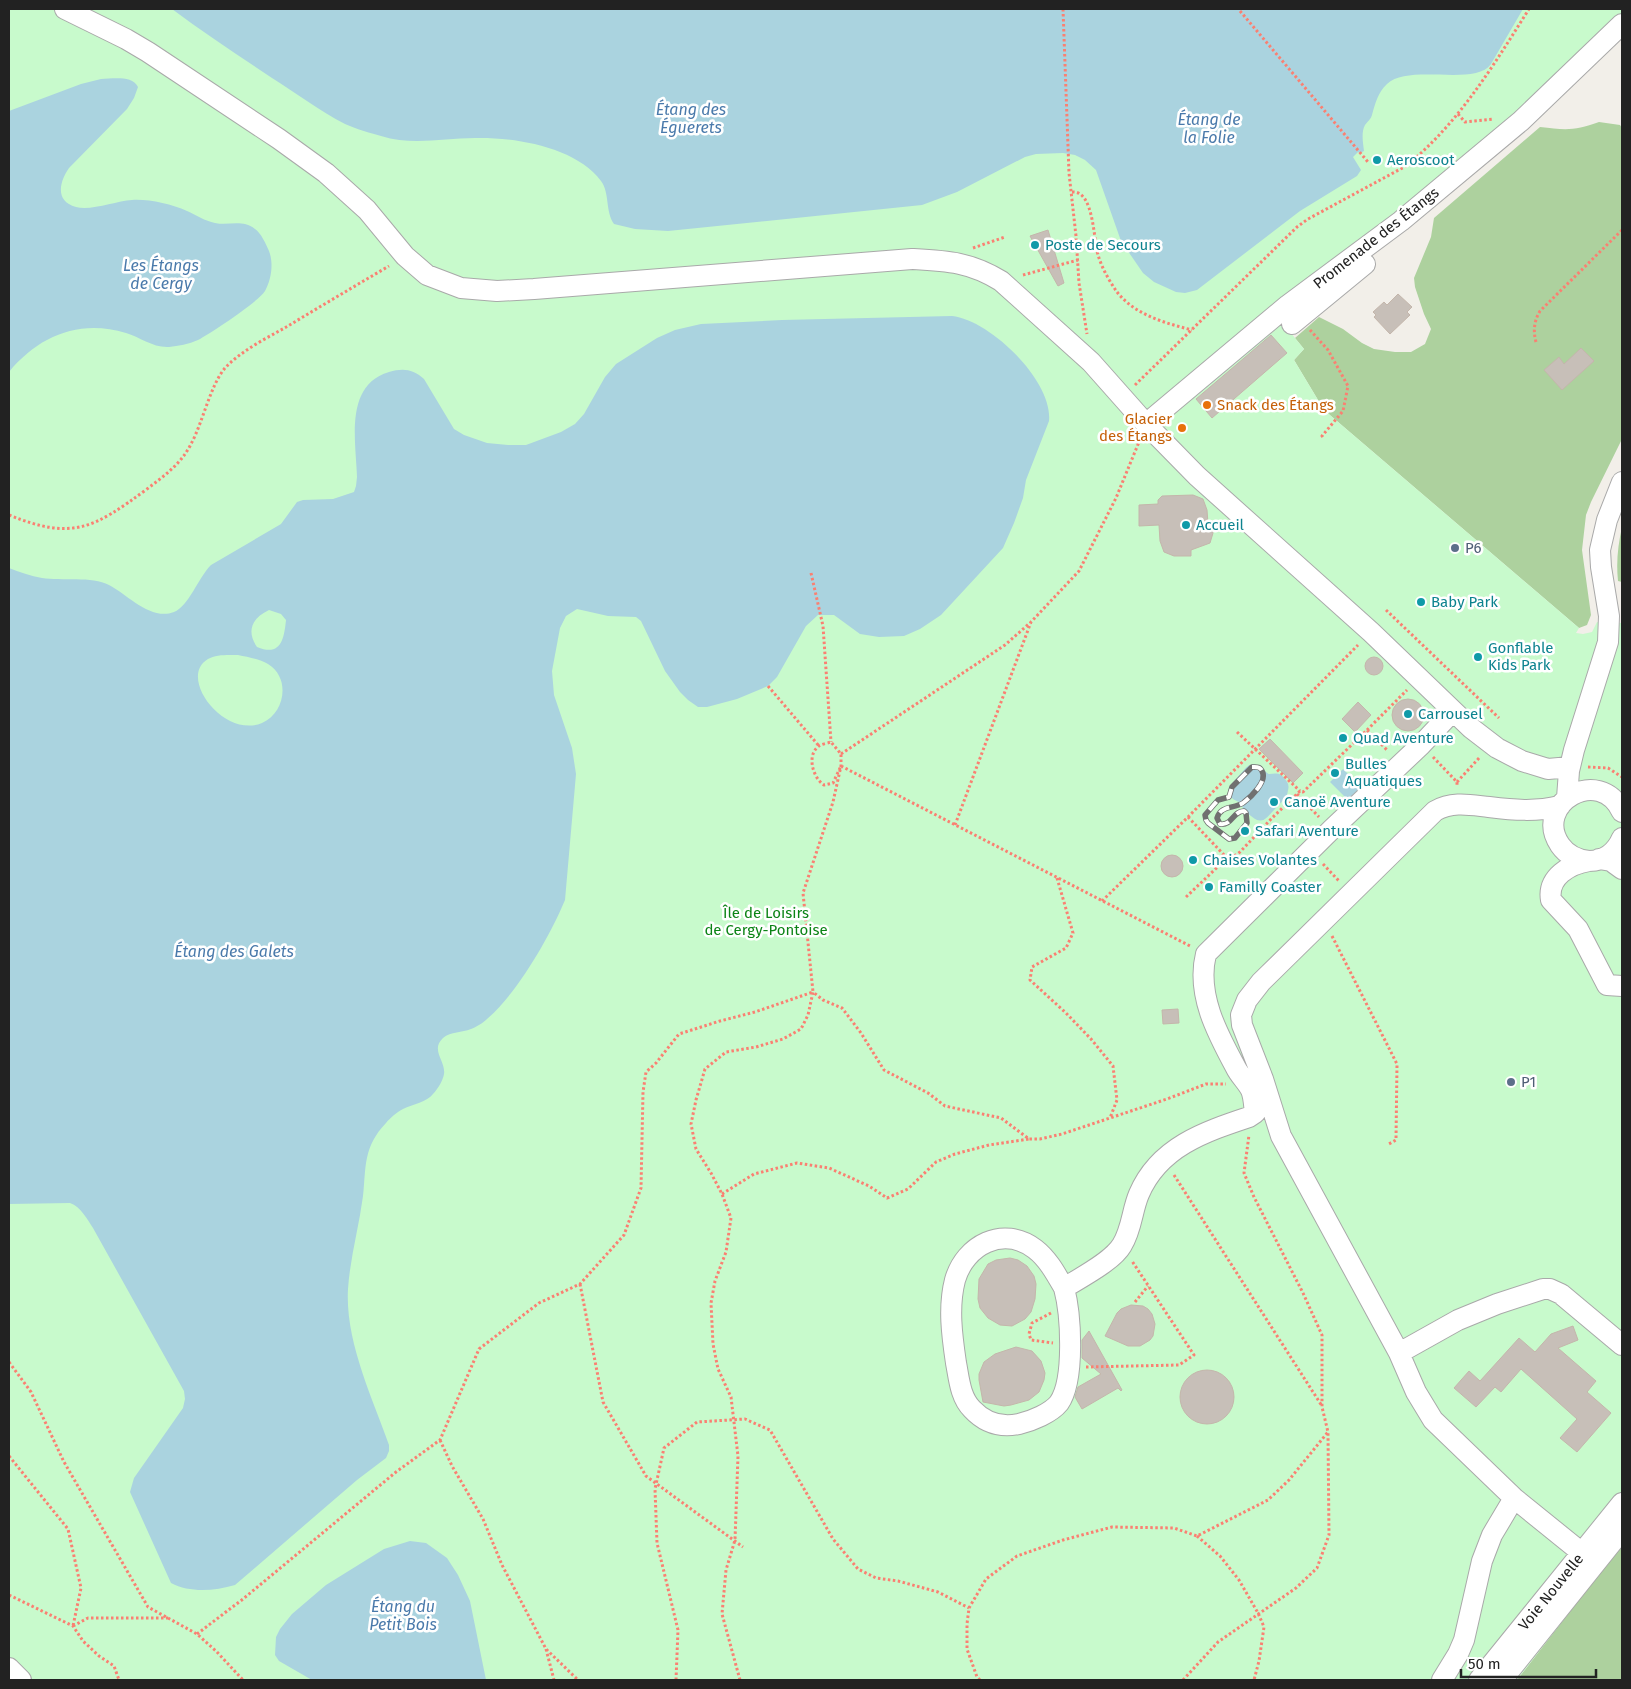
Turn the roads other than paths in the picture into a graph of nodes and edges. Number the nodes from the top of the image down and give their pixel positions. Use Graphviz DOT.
graph roads {
  1 [pos="65,9"];
  2 [pos="1622,24"];
  3 [pos="1622,38"];
  4 [pos="1296,321"];
  5 [pos="1146,424"];
  6 [pos="1622,482"];
  7 [pos="1453,711"];
  8 [pos="1573,761"];
  9 [pos="1596,791"];
  10 [pos="1563,802"];
  11 [pos="1622,812"];
  12 [pos="1622,838"];
  13 [pos="1594,860"];
  14 [pos="1622,869"];
  15 [pos="1622,986"];
  16 [pos="1066,1296"];
  17 [pos="1622,1345"];
  18 [pos="1400,1354"];
  19 [pos="1514,1498"];
  20 [pos="1622,1503"];
  21 [pos="1622,1530"];
  22 [pos="1582,1553"];
  23 [pos="9,1668"];
  24 [pos="21,1680"];
  25 [pos="1442,1680"];
  26 [pos="1480,1680"];
  27 [pos="1502,1680"];
  1 -- 5 [label="street"];
  2 -- 5 [label="street, Promenade des Étangs"];
  3 -- 4 [label="street, Promenade des Étangs"];
  5 -- 7 [label="street"];
  6 -- 8 [label="street"];
  7 -- 8 [label="street"];
  7 -- 16 [label="street"];
  8 -- 9 [label="street"];
  8 -- 10 [label="street"];
  9 -- 10 [label="street"];
  9 -- 11 [label="street"];
  10 -- 13 [label="street"];
  10 -- 18 [label="street"];
  12 -- 13 [label="street"];
  13 -- 14 [label="street"];
  13 -- 15 [label="street"];
  16 -- 16 [label="street"];
  17 -- 18 [label="street"];
  18 -- 19 [label="street"];
  19 -- 22 [label="street"];
  19 -- 25 [label="street"];
  20 -- 22 [label="street, Voie Nouvelle"];
  21 -- 27 [label="street, Voie Nouvelle"];
  22 -- 26 [label="street, Voie Nouvelle"];
  23 -- 24 [label="street"];
}
